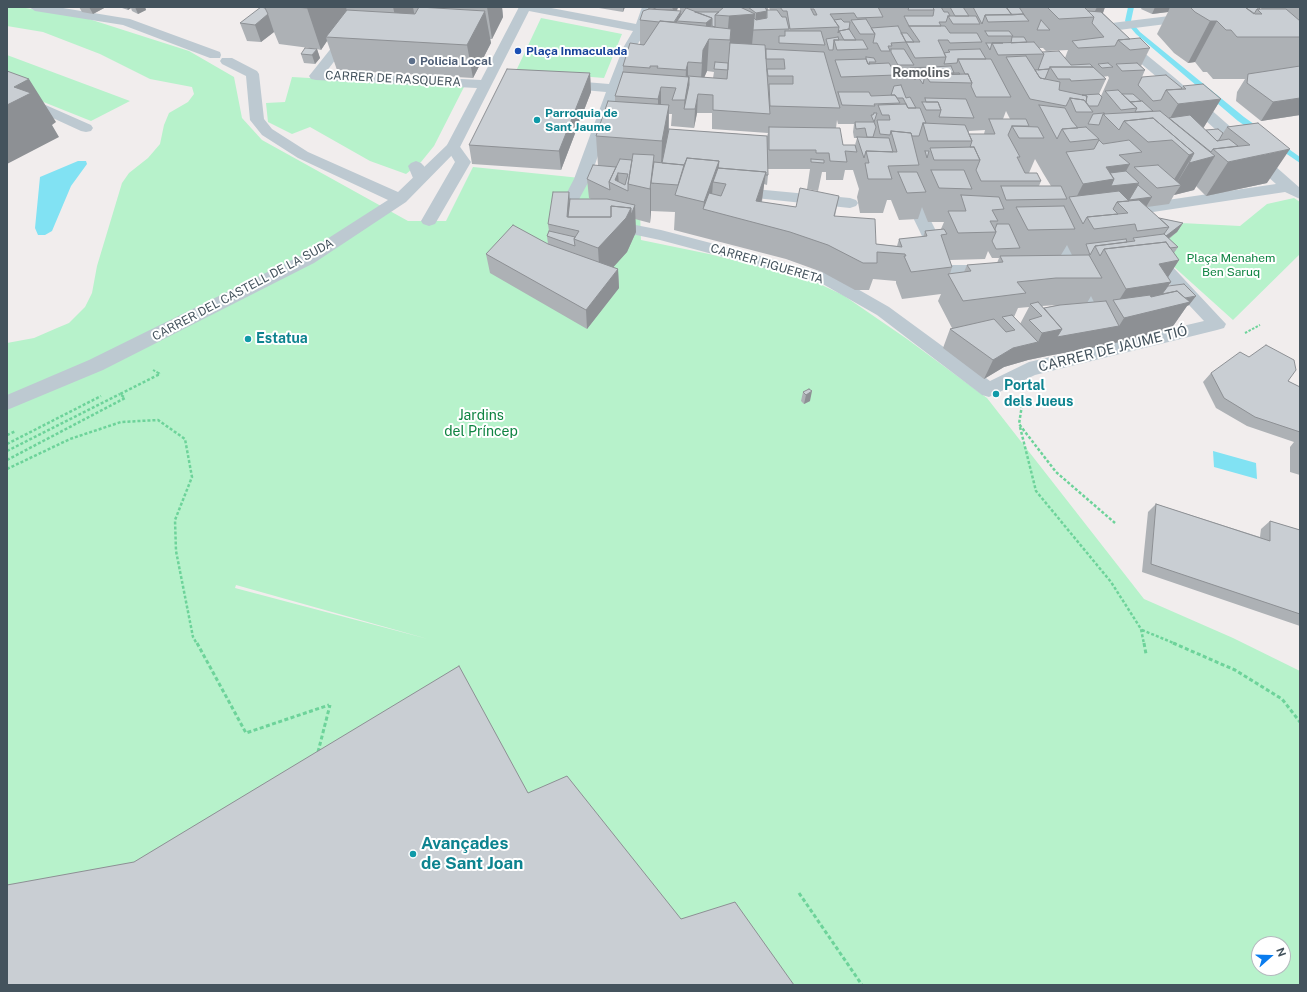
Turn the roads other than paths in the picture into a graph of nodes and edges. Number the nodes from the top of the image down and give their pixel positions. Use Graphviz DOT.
graph roads {
  1 [pos="35,7"];
  2 [pos="370,7"];
  3 [pos="526,7"];
  4 [pos="648,7"];
  5 [pos="1206,16"];
  6 [pos="1080,24"];
  7 [pos="641,28"];
  8 [pos="663,30"];
  9 [pos="1092,30"];
  10 [pos="629,48"];
  11 [pos="644,49"];
  12 [pos="493,80"];
  13 [pos="1170,81"];
  14 [pos="1154,82"];
  15 [pos="552,83"];
  16 [pos="615,89"];
  17 [pos="7,92"];
  18 [pos="86,128"];
  19 [pos="601,130"];
  20 [pos="616,130"];
  21 [pos="1228,133"];
  22 [pos="1205,135"];
  23 [pos="453,147"];
  24 [pos="907,172"];
  25 [pos="717,191"];
  26 [pos="1294,191"];
  27 [pos="400,198"];
  28 [pos="850,203"];
  29 [pos="1054,217"];
  30 [pos="429,221"];
  31 [pos="1010,271"];
  32 [pos="1056,319"];
  33 [pos="949,338"];
  34 [pos="926,342"];
  35 [pos="990,390"];
  36 [pos="7,403"];
  1 -- 27 [label="street"];
  2 -- 12 [label="street, CARRER DE RASQUERA"];
  3 -- 7 [label="street"];
  3 -- 12 [label="street, CARRER DEL CASTELL DE LA SUDA"];
  4 -- 7 [label="street"];
  5 -- 9 [label="street"];
  6 -- 9 [label="street"];
  7 -- 8 [label="street"];
  7 -- 10 [label="street"];
  9 -- 13 [label="street"];
  10 -- 11 [label="street"];
  10 -- 16 [label="street"];
  12 -- 23 [label="street, CARRER DEL CASTELL DE LA SUDA"];
  13 -- 14 [label="street"];
  13 -- 21 [label="street"];
  15 -- 16 [label="street"];
  16 -- 19 [label="street"];
  17 -- 18 [label="street"];
  19 -- 20 [label="street"];
  19 -- 34 [label="street, CARRER FIGUERETA"];
  21 -- 22 [label="street"];
  21 -- 26 [label="street"];
  23 -- 27 [label="street, CARRER DEL CASTELL DE LA SUDA"];
  23 -- 30 [label="street"];
  24 -- 31 [label="street"];
  25 -- 28 [label="street"];
  26 -- 35 [label="street, CARRER DE JAUME TIÓ"];
  27 -- 36 [label="street, CARRER DEL CASTELL DE LA SUDA"];
  29 -- 32 [label="street"];
  33 -- 34 [label="street"];
  34 -- 35 [label="street, CARRER FIGUERETA"];
}
